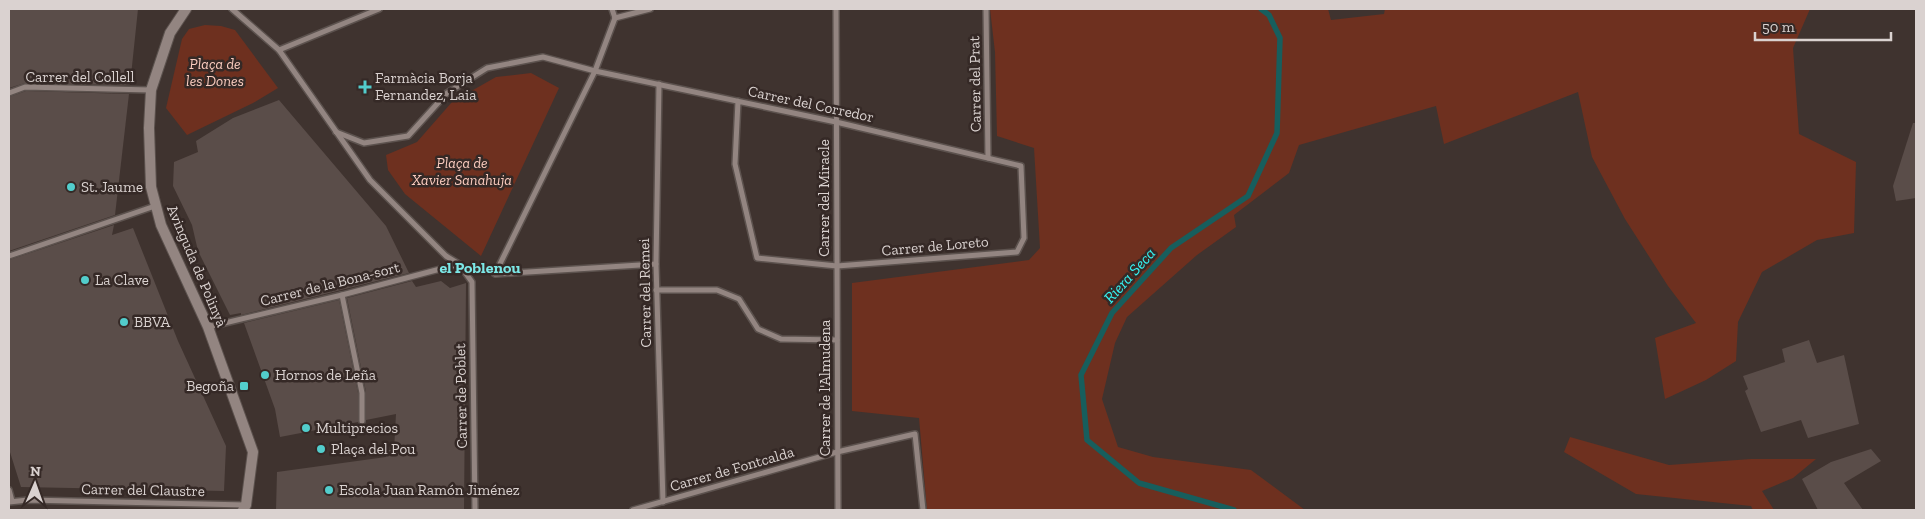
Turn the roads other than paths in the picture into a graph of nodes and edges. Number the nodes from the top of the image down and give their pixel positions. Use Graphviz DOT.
graph roads {
  1 [pos="186,9"];
  2 [pos="232,9"];
  3 [pos="379,9"];
  4 [pos="612,9"];
  5 [pos="650,9"];
  6 [pos="836,9"];
  7 [pos="986,9"];
  8 [pos="616,18"];
  9 [pos="278,50"];
  10 [pos="595,71"];
  11 [pos="659,84"];
  12 [pos="151,90"];
  13 [pos="9,92"];
  14 [pos="738,101"];
  15 [pos="836,122"];
  16 [pos="336,132"];
  17 [pos="988,158"];
  18 [pos="1020,166"];
  19 [pos="155,206"];
  20 [pos="9,256"];
  21 [pos="458,264"];
  22 [pos="656,264"];
  23 [pos="837,266"];
  24 [pos="656,290"];
  25 [pos="342,295"];
  26 [pos="208,327"];
  27 [pos="837,340"];
  28 [pos="362,421"];
  29 [pos="837,452"];
  30 [pos="9,490"];
  31 [pos="10,501"];
  32 [pos="663,502"];
  33 [pos="245,508"];
  34 [pos="475,510"];
  35 [pos="633,510"];
  36 [pos="838,510"];
  37 [pos="923,510"];
  1 -- 12 [label="street, Avinguda de Polinyà"];
  2 -- 9 [label="street"];
  3 -- 9 [label="street"];
  4 -- 8 [label="street"];
  5 -- 8 [label="street"];
  6 -- 15 [label="street, Carrer del Miracle"];
  7 -- 17 [label="street, Carrer del Prat"];
  8 -- 10 [label="street"];
  9 -- 16 [label="street"];
  10 -- 11 [label="street, Carrer del Corredor"];
  10 -- 16 [label="street"];
  10 -- 22 [label="street"];
  11 -- 14 [label="street, Carrer del Corredor"];
  11 -- 22 [label="street, Carrer del Remei"];
  12 -- 13 [label="street, Carrer del Collell"];
  12 -- 19 [label="street, Avinguda de Polinyà"];
  14 -- 15 [label="street, Carrer del Corredor"];
  14 -- 23 [label="street, Carrer de Loreto"];
  15 -- 17 [label="street, Carrer del Corredor"];
  15 -- 23 [label="street, Carrer del Miracle"];
  16 -- 21 [label="street"];
  17 -- 18 [label="street, Carrer del Corredor"];
  18 -- 23 [label="street, Carrer de Loreto"];
  19 -- 20 [label="street"];
  19 -- 26 [label="street, Avinguda de Polinyà"];
  21 -- 25 [label="street, Carrer de la Bona-sort"];
  21 -- 34 [label="street, Carrer de Poblet"];
  22 -- 24 [label="street, Carrer del Remei"];
  23 -- 27 [label="street, Carrer de l'Almudena"];
  24 -- 27 [label="street"];
  24 -- 32 [label="street, Carrer del Remei"];
  25 -- 26 [label="street, Carrer de la Bona-sort"];
  25 -- 28 [label="street"];
  26 -- 33 [label="street, Avinguda de Polinyà"];
  27 -- 29 [label="street, Carrer de l'Almudena"];
  29 -- 32 [label="street, Carrer de Fontcalda"];
  29 -- 36 [label="street, Carrer de l'Almudena"];
  29 -- 37 [label="street, Carrer de Fontcalda"];
  30 -- 31 [label="street"];
  31 -- 33 [label="street, Carrer del Claustre"];
  32 -- 35 [label="street, Carrer de Fontcalda"];
}
